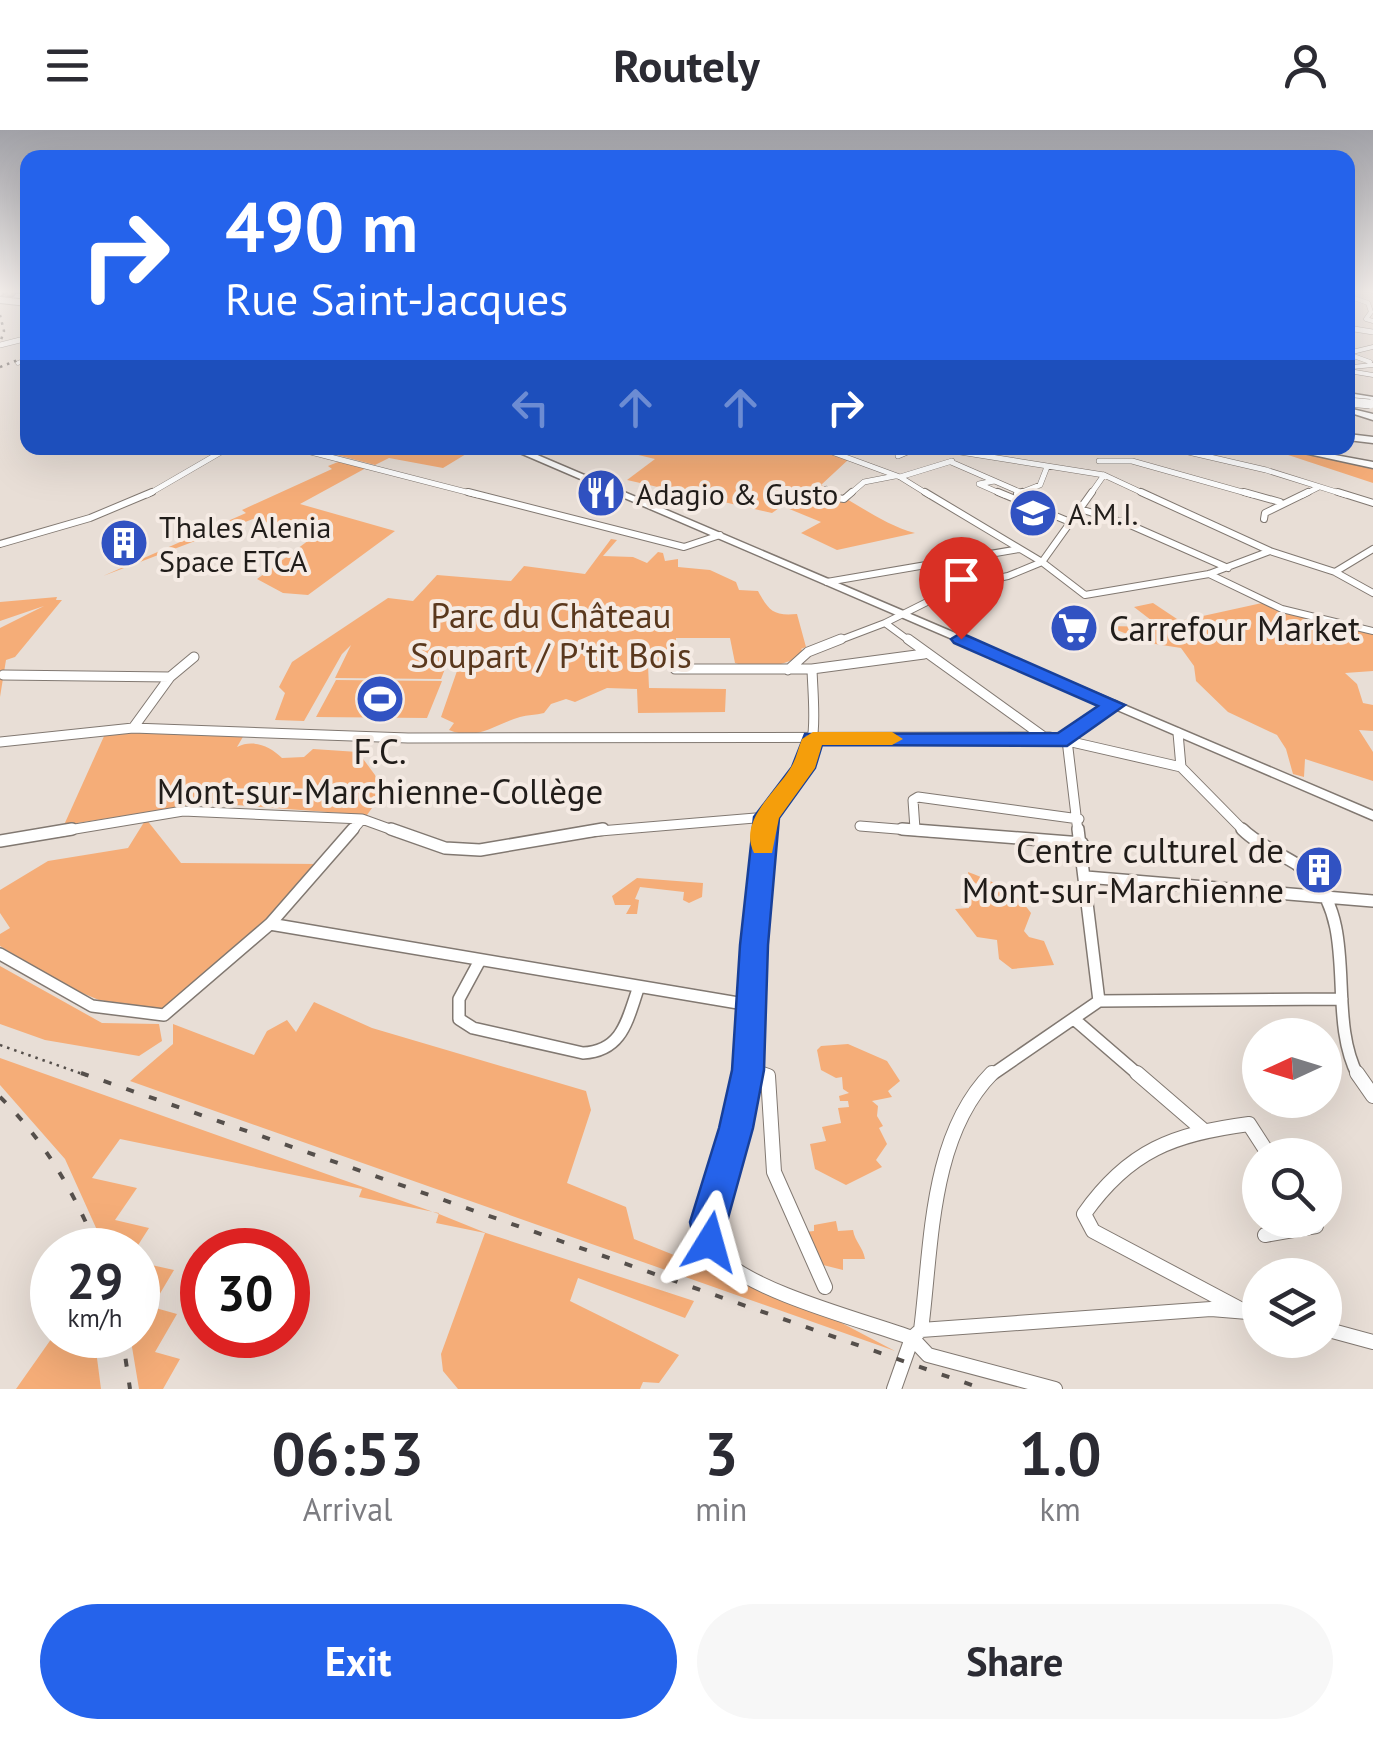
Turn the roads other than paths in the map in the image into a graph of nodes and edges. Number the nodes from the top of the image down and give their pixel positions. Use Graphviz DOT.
graph roads {
  1 [pos="218,455"];
  2 [pos="322,455"];
  3 [pos="532,455"];
  4 [pos="841,455"];
  5 [pos="957,455"];
  6 [pos="982,455"];
  7 [pos="1097,455"];
  8 [pos="1197,455"];
  9 [pos="1322,455"];
  10 [pos="1099,460"];
  11 [pos="951,462"];
  12 [pos="1373,465"];
  13 [pos="1048,467"];
  14 [pos="1104,474"];
  15 [pos="899,476"];
  16 [pos="994,480"];
  17 [pos="1319,487"];
  18 [pos="826,488"];
  19 [pos="1018,494"];
  20 [pos="1280,502"];
  21 [pos="1373,504"];
  22 [pos="1080,509"];
  23 [pos="1264,520"];
  24 [pos="1070,522"];
  25 [pos="720,535"];
  26 [pos="0,544"];
  27 [pos="1020,549"];
  28 [pos="1373,550"];
  29 [pos="1270,551"];
  30 [pos="1042,562"];
  31 [pos="1228,568"];
  32 [pos="1335,572"];
  33 [pos="1209,574"];
  34 [pos="828,582"];
  35 [pos="1373,593"];
  36 [pos="1085,596"];
  37 [pos="1074,597"];
  38 [pos="902,614"];
  39 [pos="885,624"];
  40 [pos="1373,632"];
  41 [pos="924,654"];
  42 [pos="194,657"];
  43 [pos="675,669"];
  44 [pos="812,669"];
  45 [pos="788,670"];
  46 [pos="3,676"];
  47 [pos="170,677"];
  48 [pos="1114,705"];
  49 [pos="133,728"];
  50 [pos="1178,732"];
  51 [pos="1046,738"];
  52 [pos="813,739"];
  53 [pos="1067,740"];
  54 [pos="0,742"];
  55 [pos="1182,767"];
  56 [pos="1373,816"];
  57 [pos="766,817"];
  58 [pos="362,819"];
  59 [pos="1079,819"];
  60 [pos="860,826"];
  61 [pos="915,829"];
  62 [pos="0,841"];
  63 [pos="1082,843"];
  64 [pos="1086,876"];
  65 [pos="1326,898"];
  66 [pos="1373,902"];
  67 [pos="270,924"];
  68 [pos="0,954"];
  69 [pos="479,962"];
  70 [pos="638,988"];
  71 [pos="1342,999"];
  72 [pos="1099,1001"];
  73 [pos="750,1004"];
  74 [pos="1074,1019"];
  75 [pos="748,1070"];
  76 [pos="1373,1096"];
  77 [pos="1202,1130"];
  78 [pos="1258,1138"];
  79 [pos="825,1287"];
  80 [pos="1240,1309"];
  81 [pos="917,1334"];
  82 [pos="1342,1334"];
  83 [pos="1373,1342"];
  84 [pos="894,1389"];
  85 [pos="1056,1389"];
  1 -- 26 [label="street"];
  2 -- 25 [label="street"];
  3 -- 25 [label="main road"];
  4 -- 15 [label="street"];
  5 -- 11 [label="street"];
  6 -- 13 [label="street"];
  7 -- 10 [label="street"];
  8 -- 17 [label="street"];
  9 -- 12 [label="highway"];
  10 -- 14 [label="street"];
  10 -- 20 [label="street"];
  11 -- 15 [label="street"];
  11 -- 16 [label="street"];
  13 -- 14 [label="street"];
  13 -- 19 [label="street"];
  14 -- 22 [label="street"];
  14 -- 29 [label="street"];
  15 -- 18 [label="street"];
  15 -- 27 [label="street"];
  16 -- 19 [label="street"];
  16 -- 19 [label="street"];
  17 -- 20 [label="street"];
  17 -- 21 [label="street"];
  19 -- 24 [label="street"];
  20 -- 23 [label="street"];
  22 -- 24 [label="street"];
  22 -- 31 [label="street"];
  24 -- 30 [label="street"];
  25 -- 34 [label="main road"];
  27 -- 30 [label="street"];
  27 -- 34 [label="street"];
  28 -- 32 [label="street"];
  29 -- 31 [label="street"];
  29 -- 32 [label="street"];
  30 -- 36 [label="street"];
  30 -- 38 [label="street"];
  31 -- 33 [label="street"];
  32 -- 35 [label="street"];
  33 -- 36 [label="street"];
  33 -- 40 [label="street"];
  34 -- 38 [label="main road"];
  36 -- 37 [label="street"];
  38 -- 39 [label="street"];
  38 -- 48 [label="main road"];
  39 -- 41 [label="street"];
  39 -- 45 [label="street"];
  41 -- 44 [label="street"];
  41 -- 51 [label="street"];
  42 -- 47 [label="street"];
  43 -- 45 [label="street"];
  44 -- 45 [label="street"];
  44 -- 52 [label="street"];
  46 -- 47 [label="street"];
  47 -- 49 [label="street"];
  48 -- 50 [label="main road"];
  48 -- 53 [label="street"];
  49 -- 52 [label="street"];
  49 -- 54 [label="street"];
  50 -- 55 [label="street"];
  50 -- 56 [label="main road"];
  51 -- 52 [label="street"];
  51 -- 53 [label="street"];
  52 -- 57 [label="street"];
  53 -- 55 [label="street"];
  53 -- 59 [label="street"];
  55 -- 65 [label="street"];
  57 -- 58 [label="street"];
  57 -- 73 [label="street"];
  58 -- 62 [label="street"];
  58 -- 67 [label="street"];
  59 -- 61 [label="street"];
  59 -- 63 [label="street"];
  60 -- 61 [label="street"];
  61 -- 63 [label="street"];
  63 -- 64 [label="street"];
  64 -- 65 [label="street"];
  64 -- 72 [label="street"];
  65 -- 66 [label="street"];
  65 -- 71 [label="street"];
  67 -- 68 [label="street"];
  67 -- 69 [label="street"];
  69 -- 70 [label="street"];
  69 -- 70 [label="street"];
  70 -- 73 [label="street"];
  71 -- 72 [label="street"];
  71 -- 76 [label="street"];
  72 -- 74 [label="street"];
  73 -- 75 [label="street"];
  74 -- 77 [label="street"];
  74 -- 81 [label="street"];
  75 -- 79 [label="street"];
  75 -- 81 [label="street"];
  77 -- 78 [label="street"];
  77 -- 80 [label="street"];
  80 -- 81 [label="street"];
  81 -- 84 [label="street"];
  81 -- 85 [label="street"];
  82 -- 83 [label="street"];
}
